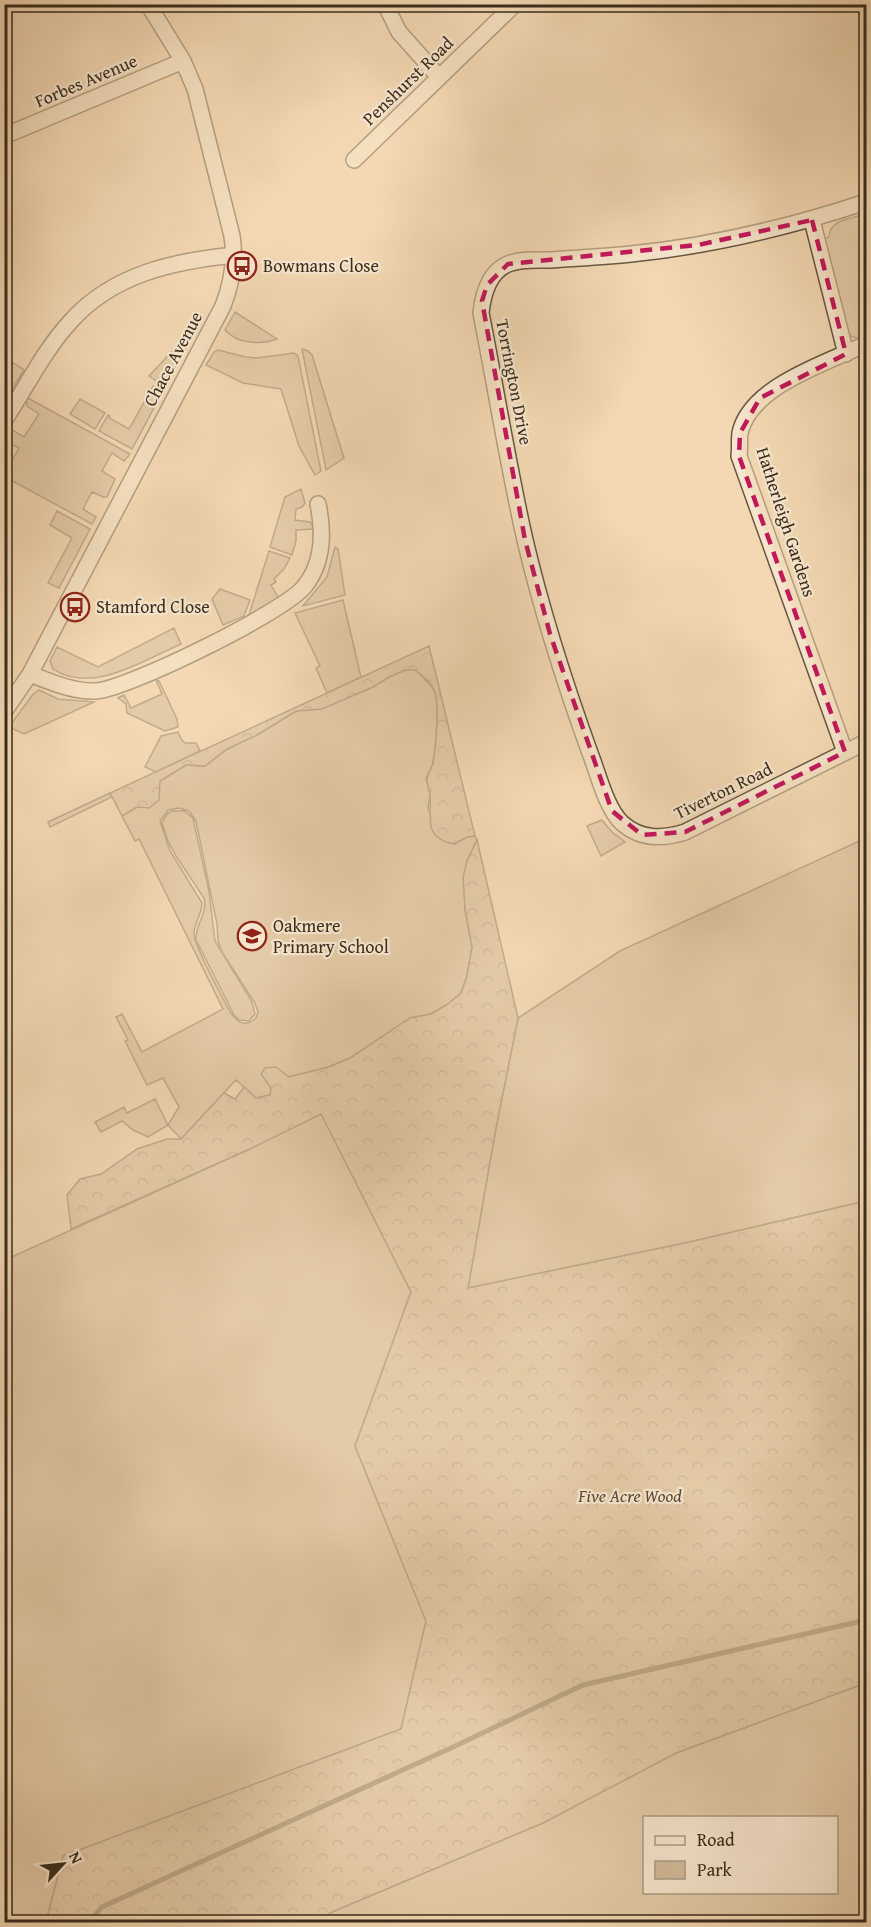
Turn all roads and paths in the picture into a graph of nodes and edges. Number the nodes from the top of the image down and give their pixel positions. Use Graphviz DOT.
graph roads {
  1 [pos="148,4"];
  2 [pos="385,4"];
  3 [pos="515,4"];
  4 [pos="183,61"];
  5 [pos="439,77"];
  6 [pos="4,136"];
  7 [pos="354,160"];
  8 [pos="867,202"];
  9 [pos="812,220"];
  10 [pos="234,255"];
  11 [pos="867,344"];
  12 [pos="846,354"];
  13 [pos="4,421"];
  14 [pos="318,504"];
  15 [pos="30,674"];
  16 [pos="4,712"];
  17 [pos="867,742"];
  18 [pos="845,752"];
  19 [pos="607,797"];
  1 -- 4 [label="street, Chace Avenue"];
  2 -- 5 [label="street"];
  3 -- 5 [label="street, Penshurst Road"];
  4 -- 6 [label="street, Forbes Avenue"];
  4 -- 10 [label="street, Chace Avenue"];
  5 -- 7 [label="street, Penshurst Road"];
  8 -- 9 [label="street, Torrington Drive"];
  9 -- 12 [label="street"];
  9 -- 19 [label="street, Torrington Drive"];
  10 -- 13 [label="street"];
  10 -- 15 [label="street, Chace Avenue"];
  11 -- 12 [label="street, Hatherleigh Gardens"];
  12 -- 18 [label="street, Hatherleigh Gardens"];
  14 -- 15 [label="street"];
  15 -- 16 [label="street, Chace Avenue"];
  17 -- 18 [label="street, Tiverton Road"];
  18 -- 19 [label="street, Tiverton Road"];
}
